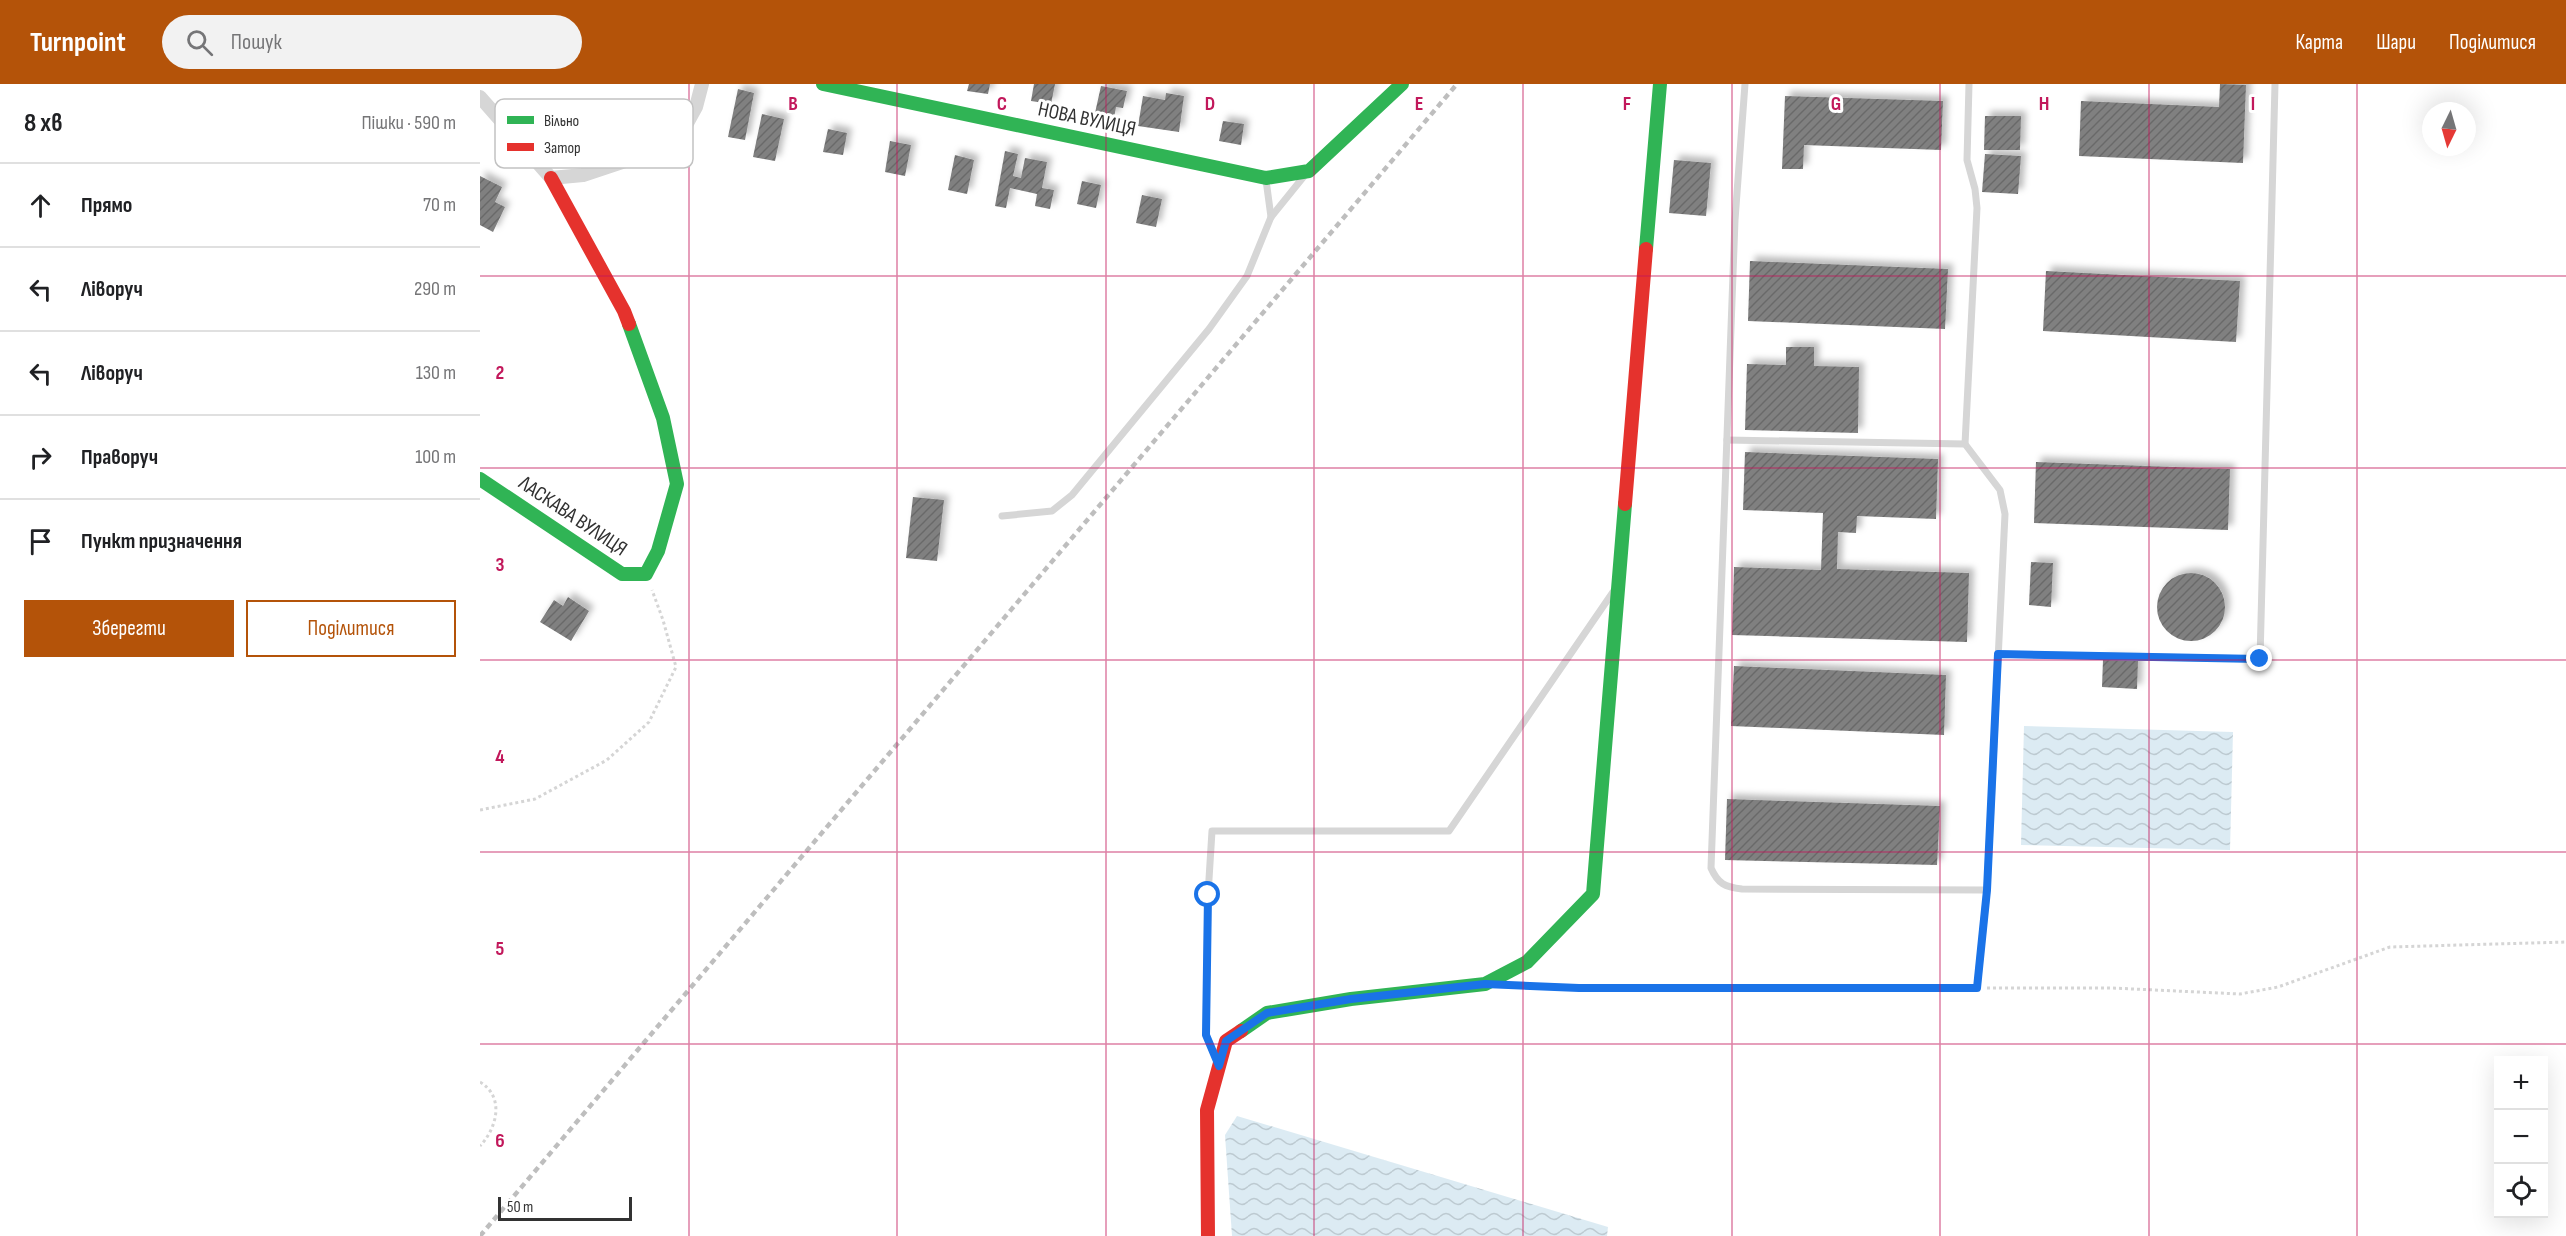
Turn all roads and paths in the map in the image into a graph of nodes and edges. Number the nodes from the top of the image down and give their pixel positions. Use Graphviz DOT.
graph roads {
  1 [pos="702,84"];
  2 [pos="823,84"];
  3 [pos="1402,84"];
  4 [pos="1660,84"];
  5 [pos="1745,84"];
  6 [pos="1969,84"];
  7 [pos="2275,84"];
  8 [pos="480,97"];
  9 [pos="693,112"];
  10 [pos="495,114"];
  11 [pos="542,168"];
  12 [pos="606,168"];
  13 [pos="1309,171"];
  14 [pos="551,178"];
  15 [pos="1266,178"];
  16 [pos="1271,217"];
  17 [pos="1727,440"];
  18 [pos="1965,444"];
  19 [pos="480,479"];
  20 [pos="1002,516"];
  21 [pos="646,574"];
  22 [pos="1619,583"];
  23 [pos="1998,654"];
  24 [pos="480,810"];
  25 [pos="1987,890"];
  26 [pos="2566,942"];
  27 [pos="1520,986"];
  28 [pos="1977,988"];
  29 [pos="1219,1066"];
  30 [pos="480,1082"];
  31 [pos="480,1146"];
  32 [pos="1208,1236"];
  1 -- 9 [label="street"];
  2 -- 15 [label="street, НОВА ВУЛИЦЯ"];
  3 -- 13 [label="street"];
  4 -- 22 [label="street"];
  5 -- 17 [label="lane"];
  6 -- 18 [label="lane"];
  7 -- 23 [label="lane"];
  8 -- 10 [label="street"];
  11 -- 14 [label="street"];
  12 -- 14 [label="street"];
  13 -- 15 [label="street, НОВА ВУЛИЦЯ"];
  13 -- 16 [label="lane"];
  14 -- 21 [label="street"];
  15 -- 16 [label="lane"];
  16 -- 20 [label="lane"];
  17 -- 18 [label="lane"];
  17 -- 25 [label="lane"];
  18 -- 23 [label="lane"];
  19 -- 21 [label="street, ЛАСКАВА ВУЛИЦЯ"];
  21 -- 24 [label="path"];
  22 -- 29 [label="street"];
  22 -- 29 [label="lane"];
  23 -- 25 [label="lane"];
  25 -- 28 [label="lane"];
  26 -- 28 [label="path"];
  27 -- 28 [label="path"];
  29 -- 32 [label="street"];
  30 -- 31 [label="path"];
}
